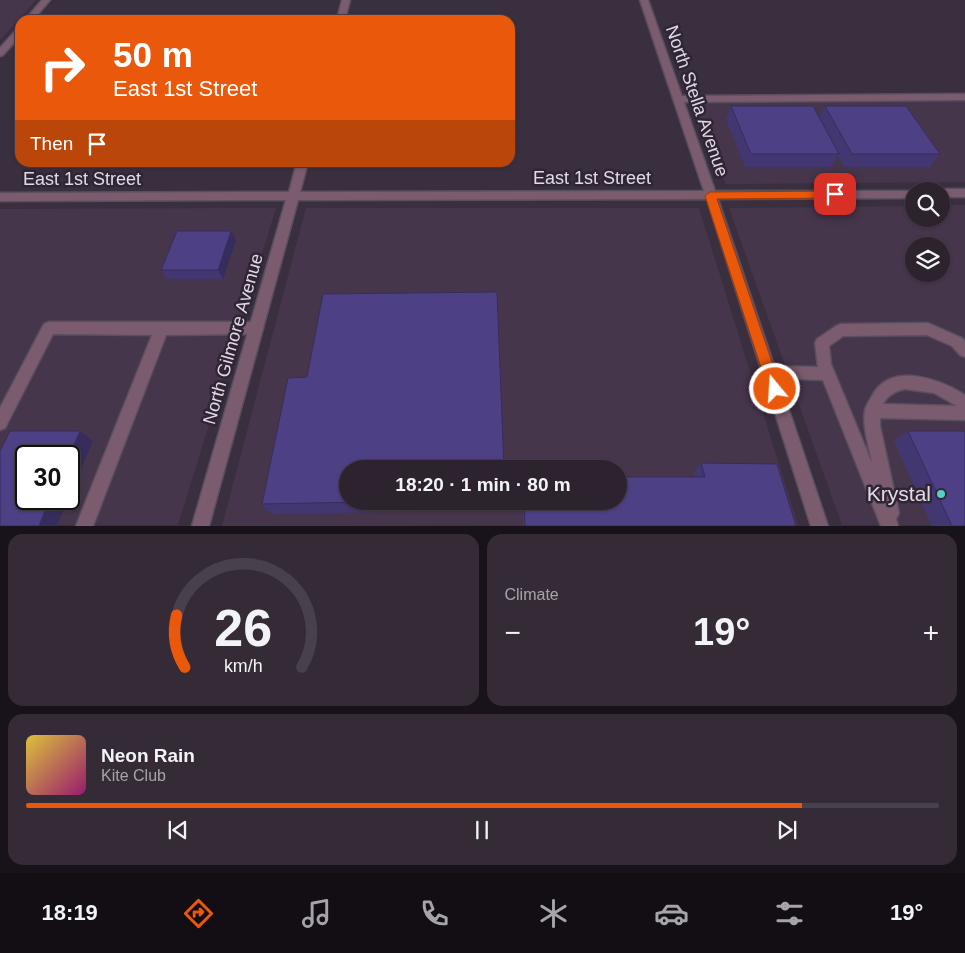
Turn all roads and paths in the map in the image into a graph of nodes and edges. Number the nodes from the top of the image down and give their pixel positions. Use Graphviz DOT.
graph roads {
  1 [pos="46,0"];
  2 [pos="346,0"];
  3 [pos="644,0"];
  4 [pos="33,15"];
  5 [pos="342,15"];
  6 [pos="15,36"];
  7 [pos="0,53"];
  8 [pos="965,97"];
  9 [pos="679,99"];
  10 [pos="302,167"];
  11 [pos="965,193"];
  12 [pos="905,194"];
  13 [pos="950,194"];
  14 [pos="294,196"];
  15 [pos="710,196"];
  16 [pos="0,197"];
  17 [pos="256,328"];
  18 [pos="162,329"];
  19 [pos="965,351"];
  20 [pos="769,372"];
  21 [pos="828,374"];
  22 [pos="965,403"];
  23 [pos="872,411"];
  24 [pos="965,413"];
  25 [pos="0,423"];
  26 [pos="84,526"];
  27 [pos="200,526"];
  28 [pos="820,526"];
  29 [pos="892,526"];
  1 -- 4 [label="street"];
  2 -- 5 [label="street"];
  3 -- 9 [label="street, North Stella Avenue"];
  6 -- 7 [label="street"];
  8 -- 9 [label="street"];
  9 -- 15 [label="street, North Stella Avenue"];
  10 -- 14 [label="street, North Gilmore Avenue"];
  11 -- 13 [label="street"];
  12 -- 15 [label="street, East 1st Street"];
  14 -- 15 [label="street, East 1st Street"];
  14 -- 16 [label="street, East 1st Street"];
  14 -- 17 [label="street, North Gilmore Avenue"];
  15 -- 20 [label="street, North Stella Avenue"];
  17 -- 18 [label="street"];
  17 -- 27 [label="street, North Gilmore Avenue"];
  18 -- 25 [label="street"];
  18 -- 26 [label="street"];
  19 -- 21 [label="street"];
  20 -- 21 [label="street"];
  20 -- 28 [label="street, North Stella Avenue"];
  21 -- 29 [label="street"];
  22 -- 23 [label="street"];
  23 -- 24 [label="street"];
  23 -- 29 [label="street"];
}
